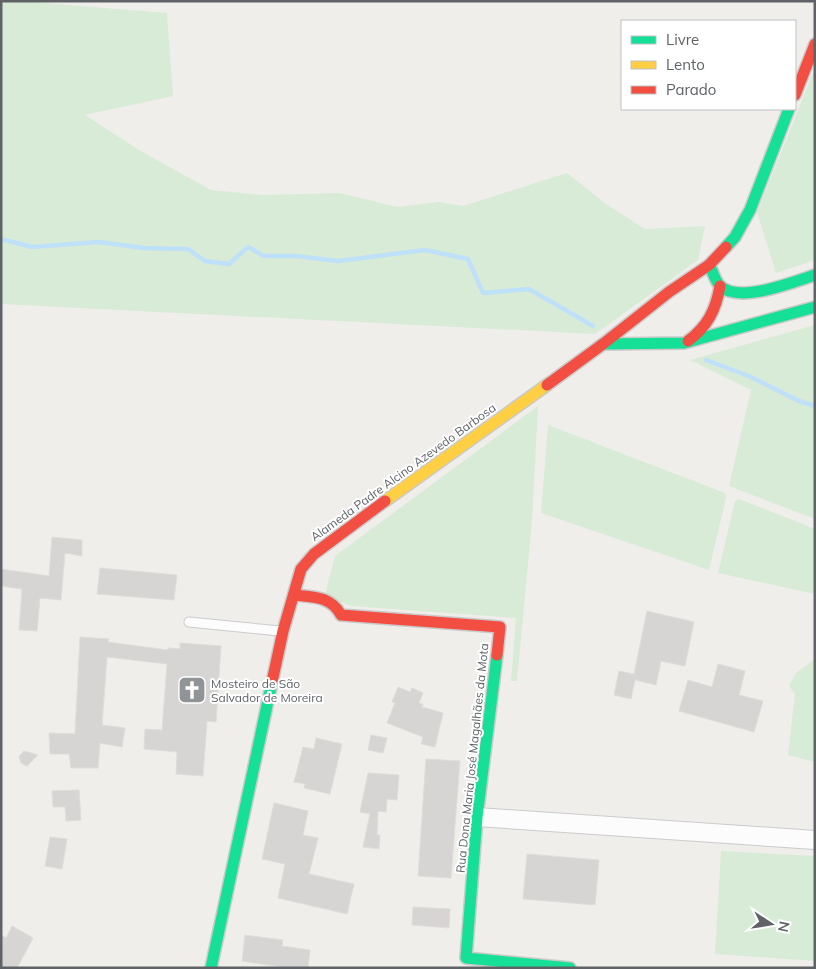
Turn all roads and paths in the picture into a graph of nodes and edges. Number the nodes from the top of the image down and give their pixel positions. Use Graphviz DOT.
graph roads {
  1 [pos="815,44"];
  2 [pos="796,92"];
  3 [pos="789,110"];
  4 [pos="709,265"];
  5 [pos="815,275"];
  6 [pos="720,286"];
  7 [pos="815,307"];
  8 [pos="684,343"];
  9 [pos="603,344"];
  10 [pos="294,595"];
  11 [pos="189,622"];
  12 [pos="283,631"];
  13 [pos="477,817"];
  14 [pos="815,840"];
  15 [pos="211,968"];
  16 [pos="570,968"];
  1 -- 2 [label="main road"];
  3 -- 4 [label="main road, Alameda Padre Alcino Azevedo Barbosa"];
  4 -- 6 [label="main road"];
  4 -- 9 [label="main road, Alameda Padre Alcino Azevedo Barbosa"];
  5 -- 6 [label="main road"];
  6 -- 8 [label="main road"];
  7 -- 8 [label="main road"];
  8 -- 9 [label="main road"];
  9 -- 10 [label="main road, Alameda Padre Alcino Azevedo Barbosa"];
  10 -- 12 [label="main road, Alameda Padre Alcino Azevedo Barbosa"];
  10 -- 13 [label="main road, Rua Dona Maria José Magalhães da Mota"];
  11 -- 12 [label="lane"];
  12 -- 15 [label="main road, Alameda Padre Alcino Azevedo Barbosa"];
  13 -- 14 [label="street"];
  13 -- 16 [label="main road, Rua Dona Maria José Magalhães da Mota"];
}
